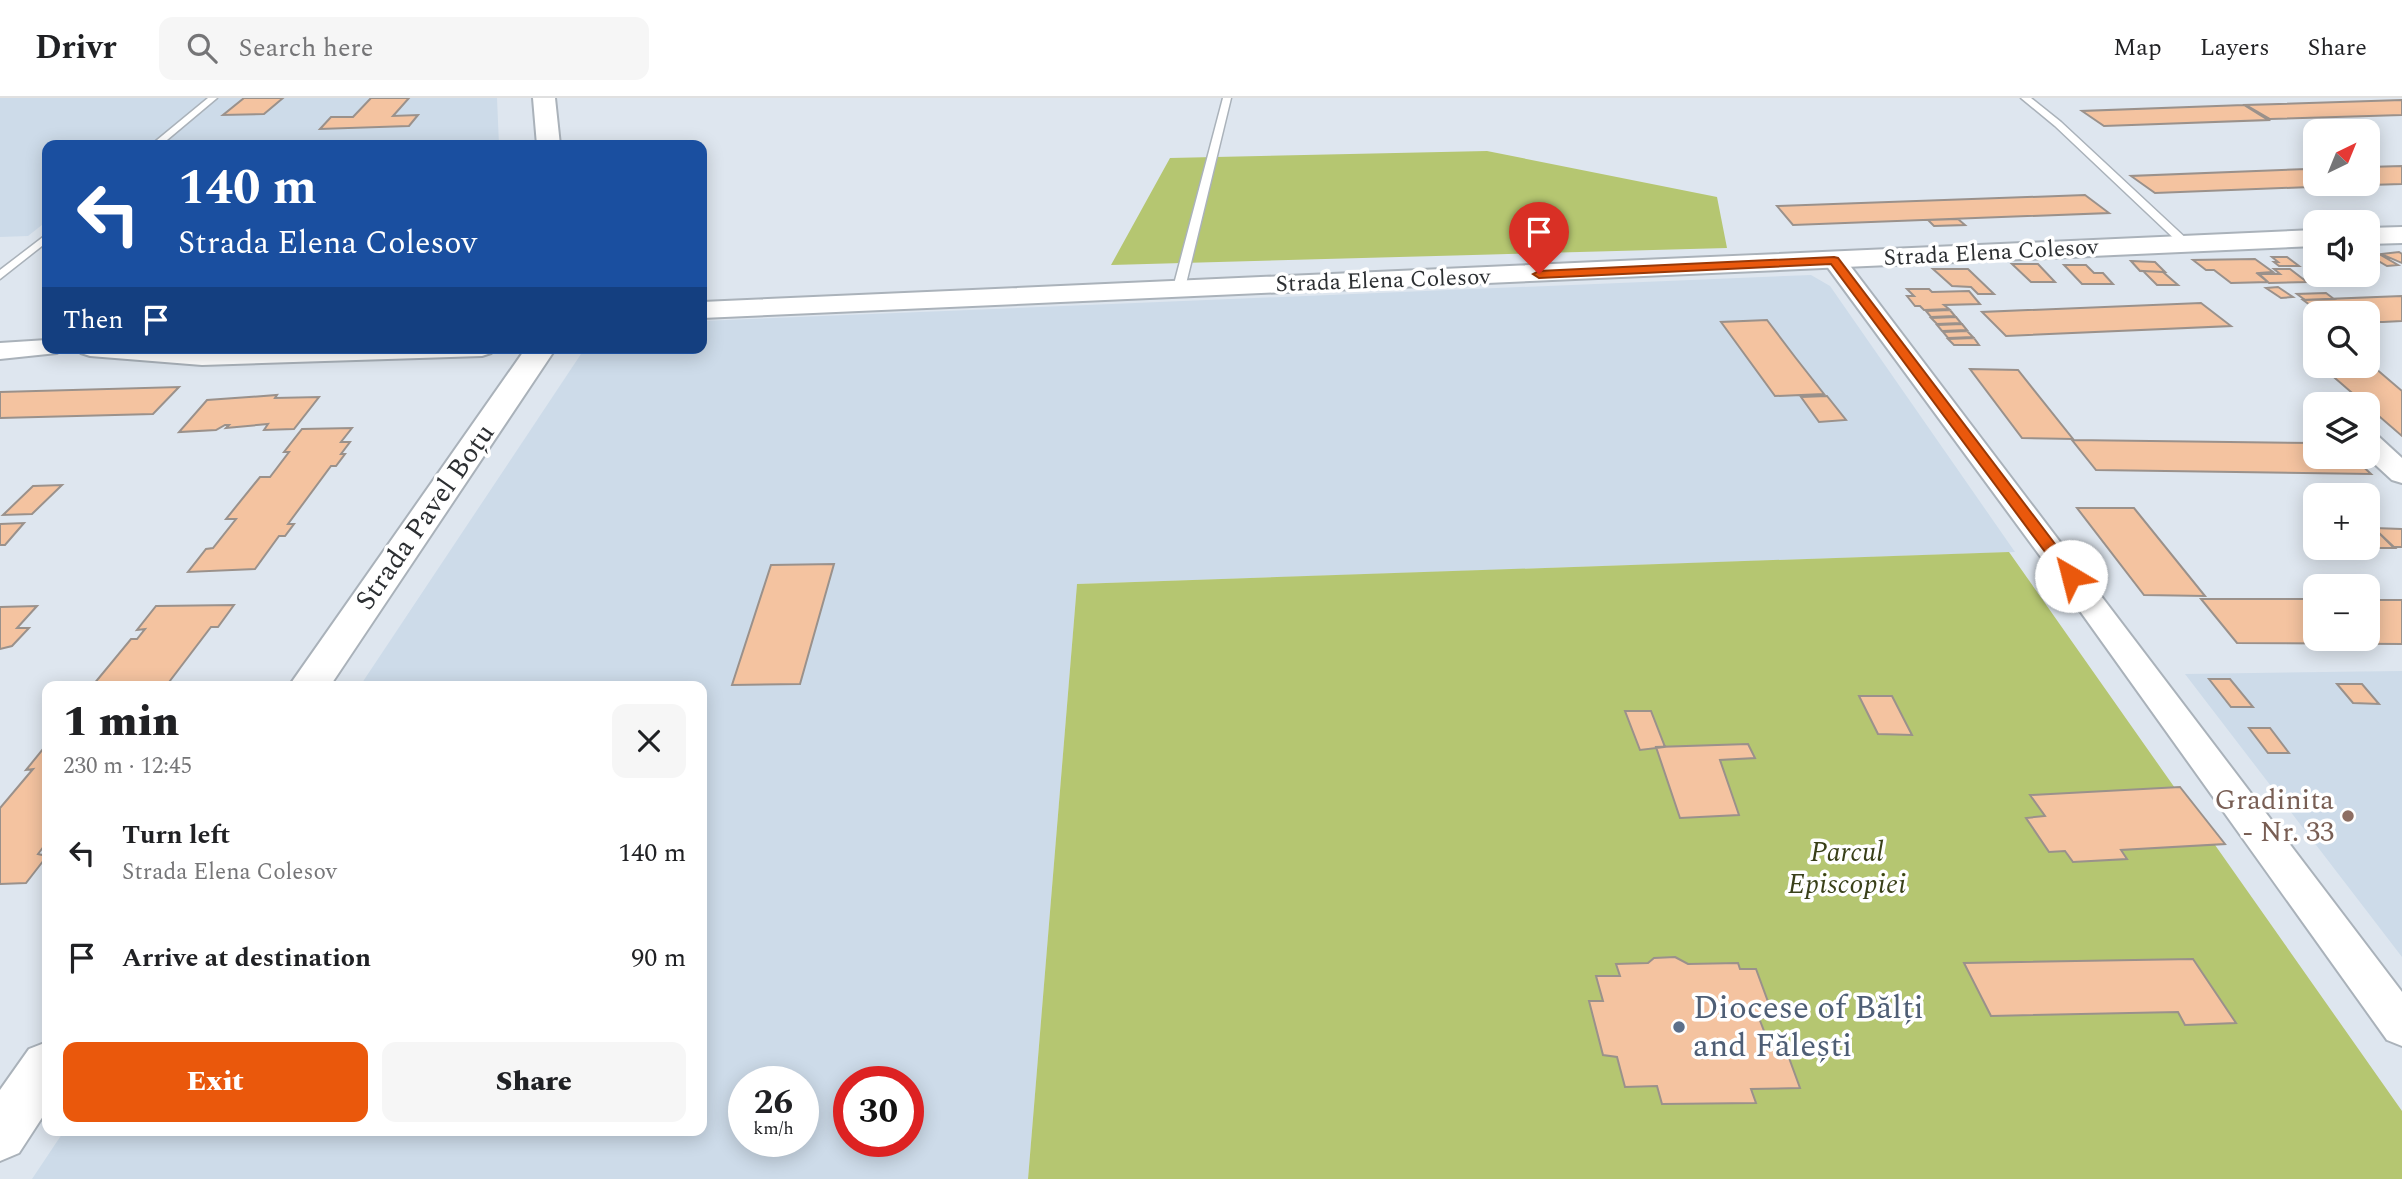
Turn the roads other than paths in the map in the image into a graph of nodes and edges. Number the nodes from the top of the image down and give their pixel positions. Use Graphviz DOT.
graph roads {
  1 [pos="213,98"];
  2 [pos="544,98"];
  3 [pos="1227,98"];
  4 [pos="2025,98"];
  5 [pos="162,140"];
  6 [pos="549,140"];
  7 [pos="2402,235"];
  8 [pos="2380,236"];
  9 [pos="2303,239"];
  10 [pos="42,241"];
  11 [pos="2186,244"];
  12 [pos="1834,260"];
  13 [pos="0,276"];
  14 [pos="1179,288"];
  15 [pos="707,310"];
  16 [pos="42,348"];
  17 [pos="0,351"];
  18 [pos="170,354"];
  19 [pos="301,354"];
  20 [pos="537,354"];
  21 [pos="2380,453"];
  22 [pos="2402,474"];
  23 [pos="312,681"];
  24 [pos="2402,1026"];
  25 [pos="42,1073"];
  26 [pos="0,1135"];
  1 -- 5 [label="lane"];
  2 -- 6 [label="street"];
  3 -- 14 [label="lane"];
  4 -- 11 [label="lane"];
  7 -- 8 [label="street"];
  9 -- 11 [label="street, Strada Elena Colesov"];
  10 -- 13 [label="lane"];
  11 -- 12 [label="street, Strada Elena Colesov"];
  12 -- 14 [label="street, Strada Elena Colesov"];
  12 -- 24 [label="street"];
  14 -- 15 [label="street, Strada Elena Colesov"];
  16 -- 17 [label="street"];
  18 -- 19 [label="street"];
  20 -- 23 [label="street, Strada Pavel Boțu"];
  21 -- 22 [label="street"];
  25 -- 26 [label="street"];
}
